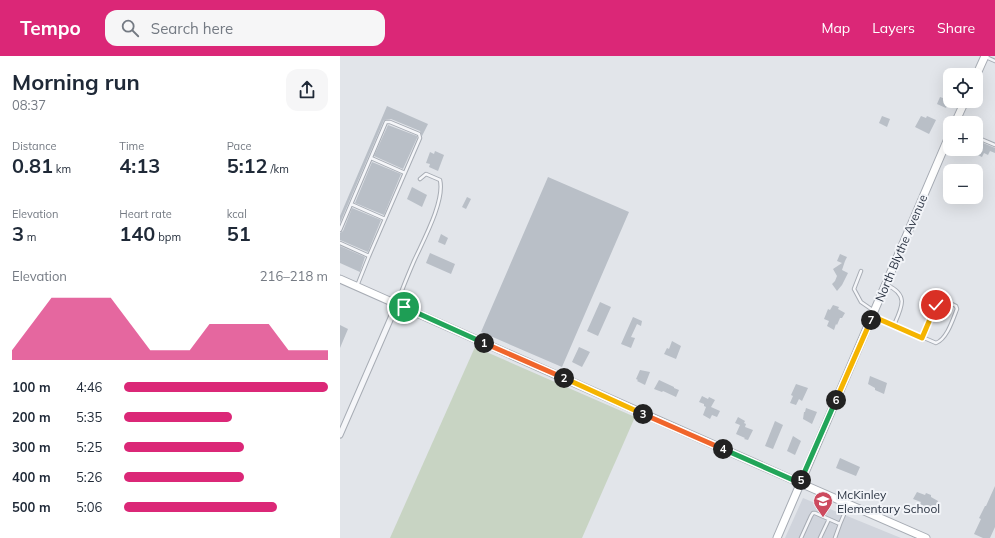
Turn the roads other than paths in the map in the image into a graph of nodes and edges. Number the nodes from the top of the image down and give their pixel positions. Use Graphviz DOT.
graph roads {
  1 [pos="985,56"];
  2 [pos="995,61"];
  3 [pos="980,68"];
  4 [pos="983,140"];
  5 [pos="995,145"];
  6 [pos="943,150"];
  7 [pos="371,158"];
  8 [pos="405,173"];
  9 [pos="420,179"];
  10 [pos="351,204"];
  11 [pos="385,219"];
  12 [pos="340,230"];
  13 [pos="340,243"];
  14 [pos="369,256"];
  15 [pos="861,271"];
  16 [pos="340,279"];
  17 [pos="886,284"];
  18 [pos="357,286"];
  19 [pos="397,304"];
  20 [pos="873,313"];
  21 [pos="894,325"];
  22 [pos="922,338"];
  23 [pos="340,435"];
  24 [pos="800,483"];
  25 [pos="848,504"];
  26 [pos="829,519"];
  27 [pos="840,524"];
  28 [pos="777,538"];
  29 [pos="801,538"];
  30 [pos="820,538"];
  31 [pos="835,538"];
  32 [pos="926,538"];
  1 -- 2 [label="lane"];
  1 -- 3 [label="main road"];
  4 -- 5 [label="lane"];
  6 -- 17 [label="main road, North Blythe Avenue"];
  7 -- 8 [label="lane"];
  7 -- 8 [label="lane"];
  7 -- 10 [label="lane"];
  8 -- 11 [label="lane"];
  9 -- 19 [label="lane"];
  10 -- 11 [label="lane"];
  10 -- 12 [label="lane"];
  11 -- 14 [label="lane"];
  13 -- 14 [label="lane"];
  14 -- 18 [label="lane"];
  15 -- 20 [label="lane"];
  16 -- 18 [label="main road"];
  17 -- 20 [label="main road, North Blythe Avenue"];
  17 -- 21 [label="lane"];
  18 -- 19 [label="main road"];
  19 -- 23 [label="street"];
  19 -- 24 [label="main road"];
  20 -- 21 [label="lane"];
  20 -- 24 [label="main road, North Blythe Avenue"];
  21 -- 22 [label="lane"];
  22 -- 22 [label="lane"];
  24 -- 25 [label="main road"];
  24 -- 28 [label="main road, North Blythe Avenue"];
  25 -- 27 [label="lane"];
  25 -- 32 [label="main road"];
  26 -- 27 [label="lane"];
  26 -- 29 [label="lane"];
  26 -- 30 [label="lane"];
  27 -- 31 [label="lane"];
}
